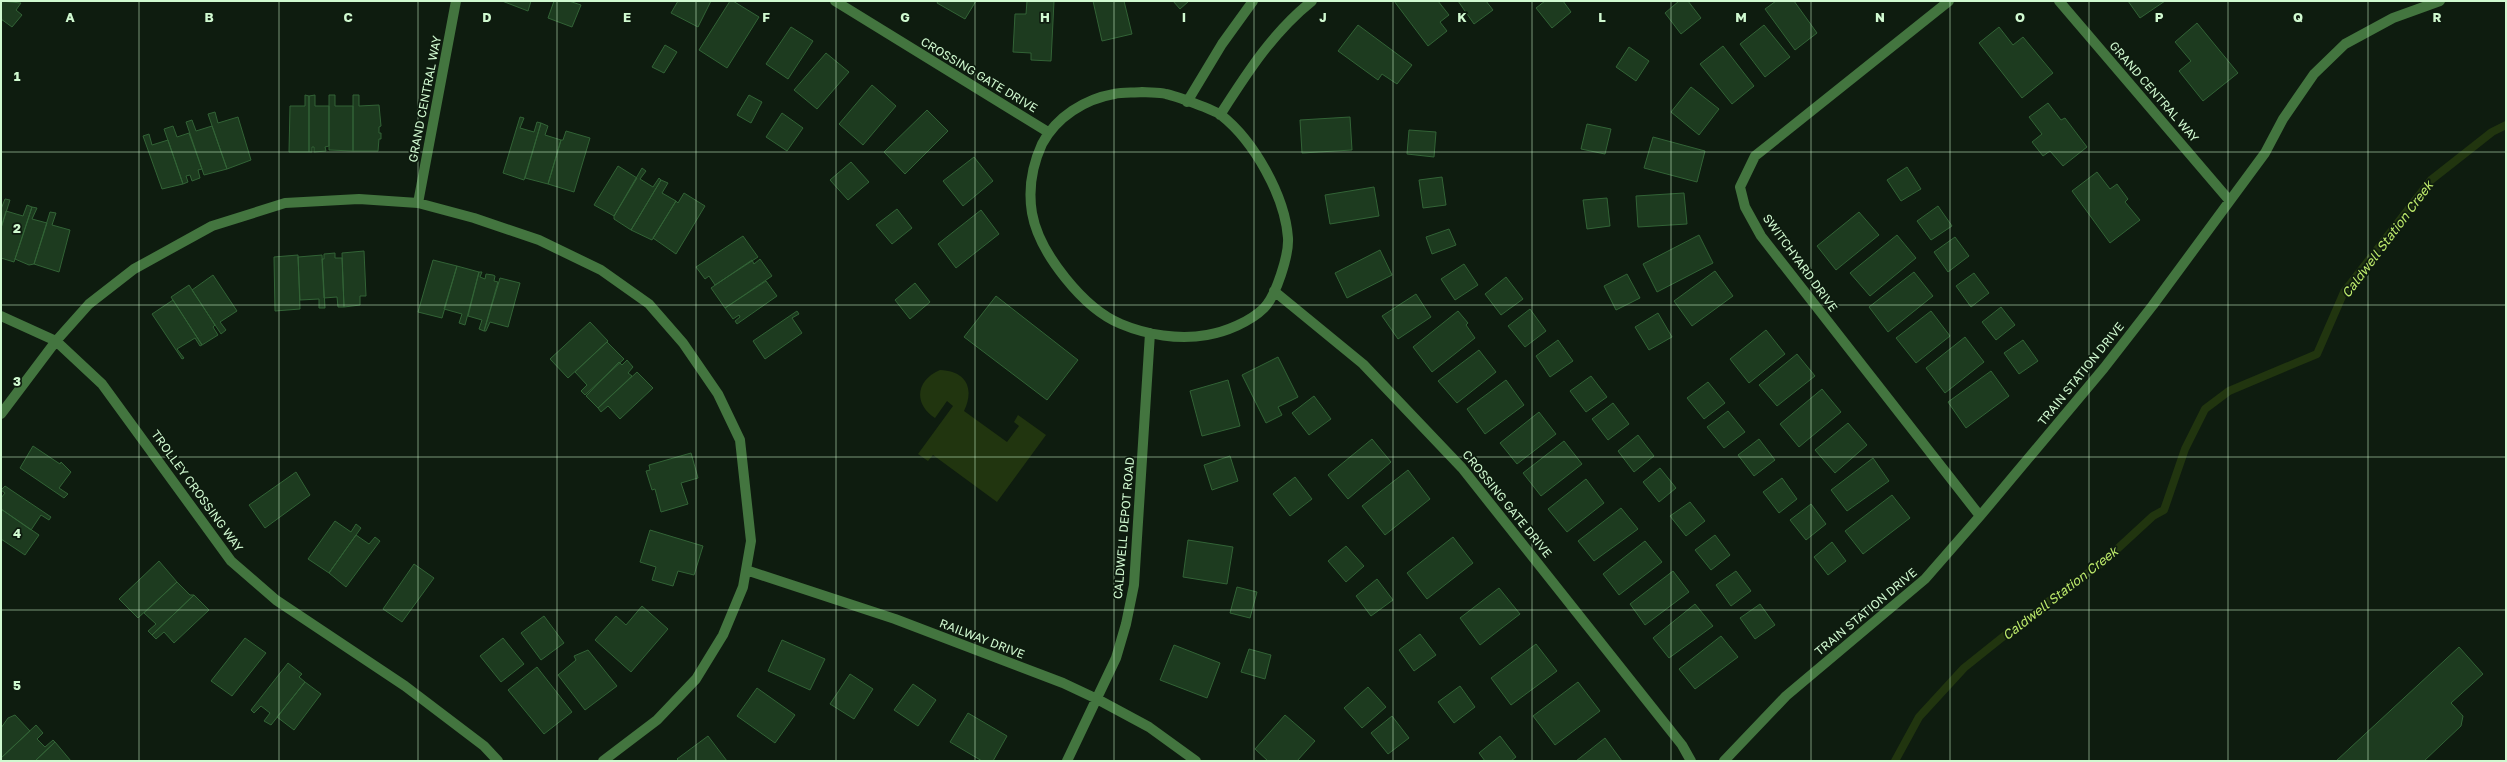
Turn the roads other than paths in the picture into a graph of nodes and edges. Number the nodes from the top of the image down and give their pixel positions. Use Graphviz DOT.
graph roads {
  1 [pos="456,1"];
  2 [pos="835,1"];
  3 [pos="1253,1"];
  4 [pos="1312,1"];
  5 [pos="1949,1"];
  6 [pos="2059,1"];
  7 [pos="2440,1"];
  8 [pos="1187,102"];
  9 [pos="1220,115"];
  10 [pos="1048,132"];
  11 [pos="2229,200"];
  12 [pos="418,203"];
  13 [pos="1274,291"];
  14 [pos="1,316"];
  15 [pos="1150,333"];
  16 [pos="56,341"];
  17 [pos="1,414"];
  18 [pos="1980,516"];
  19 [pos="746,570"];
  20 [pos="1097,698"];
  21 [pos="498,761"];
  22 [pos="603,761"];
  23 [pos="1067,761"];
  24 [pos="1196,761"];
  25 [pos="1691,761"];
  26 [pos="1724,761"];
  1 -- 12 [label="street, GRAND CENTRAL WAY"];
  2 -- 10 [label="street, CROSSING GATE DRIVE"];
  3 -- 8 [label="street"];
  4 -- 9 [label="street"];
  5 -- 18 [label="street, SWITCHYARD DRIVE"];
  6 -- 11 [label="street, GRAND CENTRAL WAY"];
  7 -- 11 [label="street, TRAIN STATION DRIVE"];
  8 -- 9 [label="street"];
  8 -- 10 [label="street"];
  9 -- 13 [label="street"];
  10 -- 15 [label="street"];
  11 -- 18 [label="street, TRAIN STATION DRIVE"];
  12 -- 16 [label="street"];
  12 -- 19 [label="street"];
  13 -- 15 [label="street"];
  13 -- 25 [label="street, CROSSING GATE DRIVE"];
  14 -- 16 [label="street, TROLLEY CROSSING WAY"];
  15 -- 20 [label="street, CALDWELL DEPOT ROAD"];
  16 -- 17 [label="street"];
  16 -- 21 [label="street, TROLLEY CROSSING WAY"];
  18 -- 26 [label="street, TRAIN STATION DRIVE"];
  19 -- 20 [label="street, RAILWAY DRIVE"];
  19 -- 22 [label="street"];
  20 -- 23 [label="street, CALDWELL DEPOT ROAD"];
  20 -- 24 [label="street, RAILWAY DRIVE"];
}
